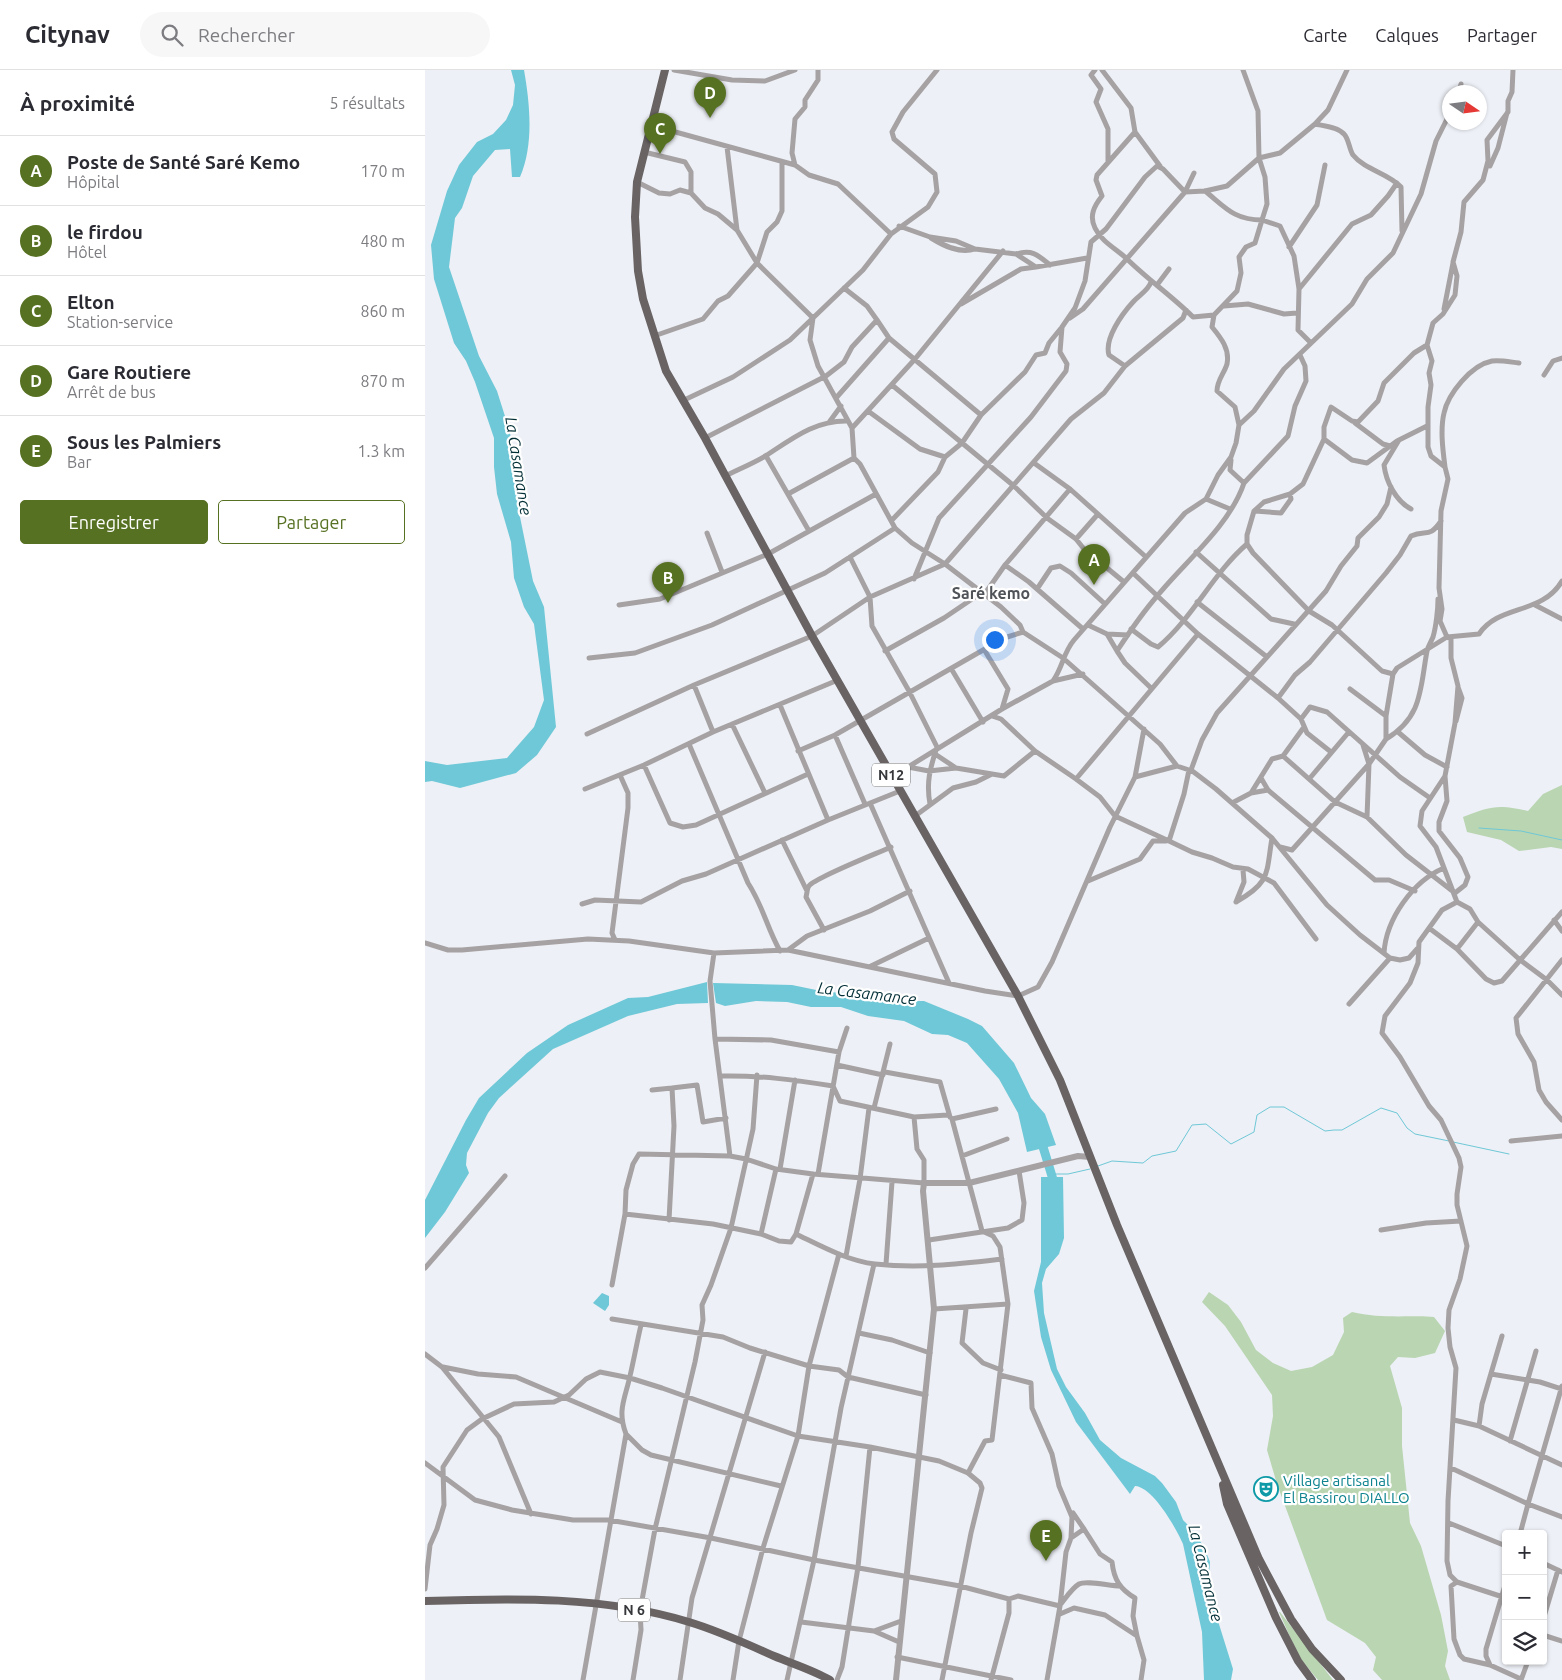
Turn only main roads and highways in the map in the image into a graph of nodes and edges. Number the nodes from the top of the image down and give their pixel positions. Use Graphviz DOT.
graph roads {
  1 [pos="665,70"];
  2 [pos="1220,1471"];
  3 [pos="425,1601"];
  4 [pos="830,1680"];
  5 [pos="1312,1680"];
  6 [pos="1341,1680"];
  1 -- 2 [label="main road, N12"];
  2 -- 5 [label="main road"];
  2 -- 6 [label="main road"];
  3 -- 4 [label="main road, N 6"];
}
